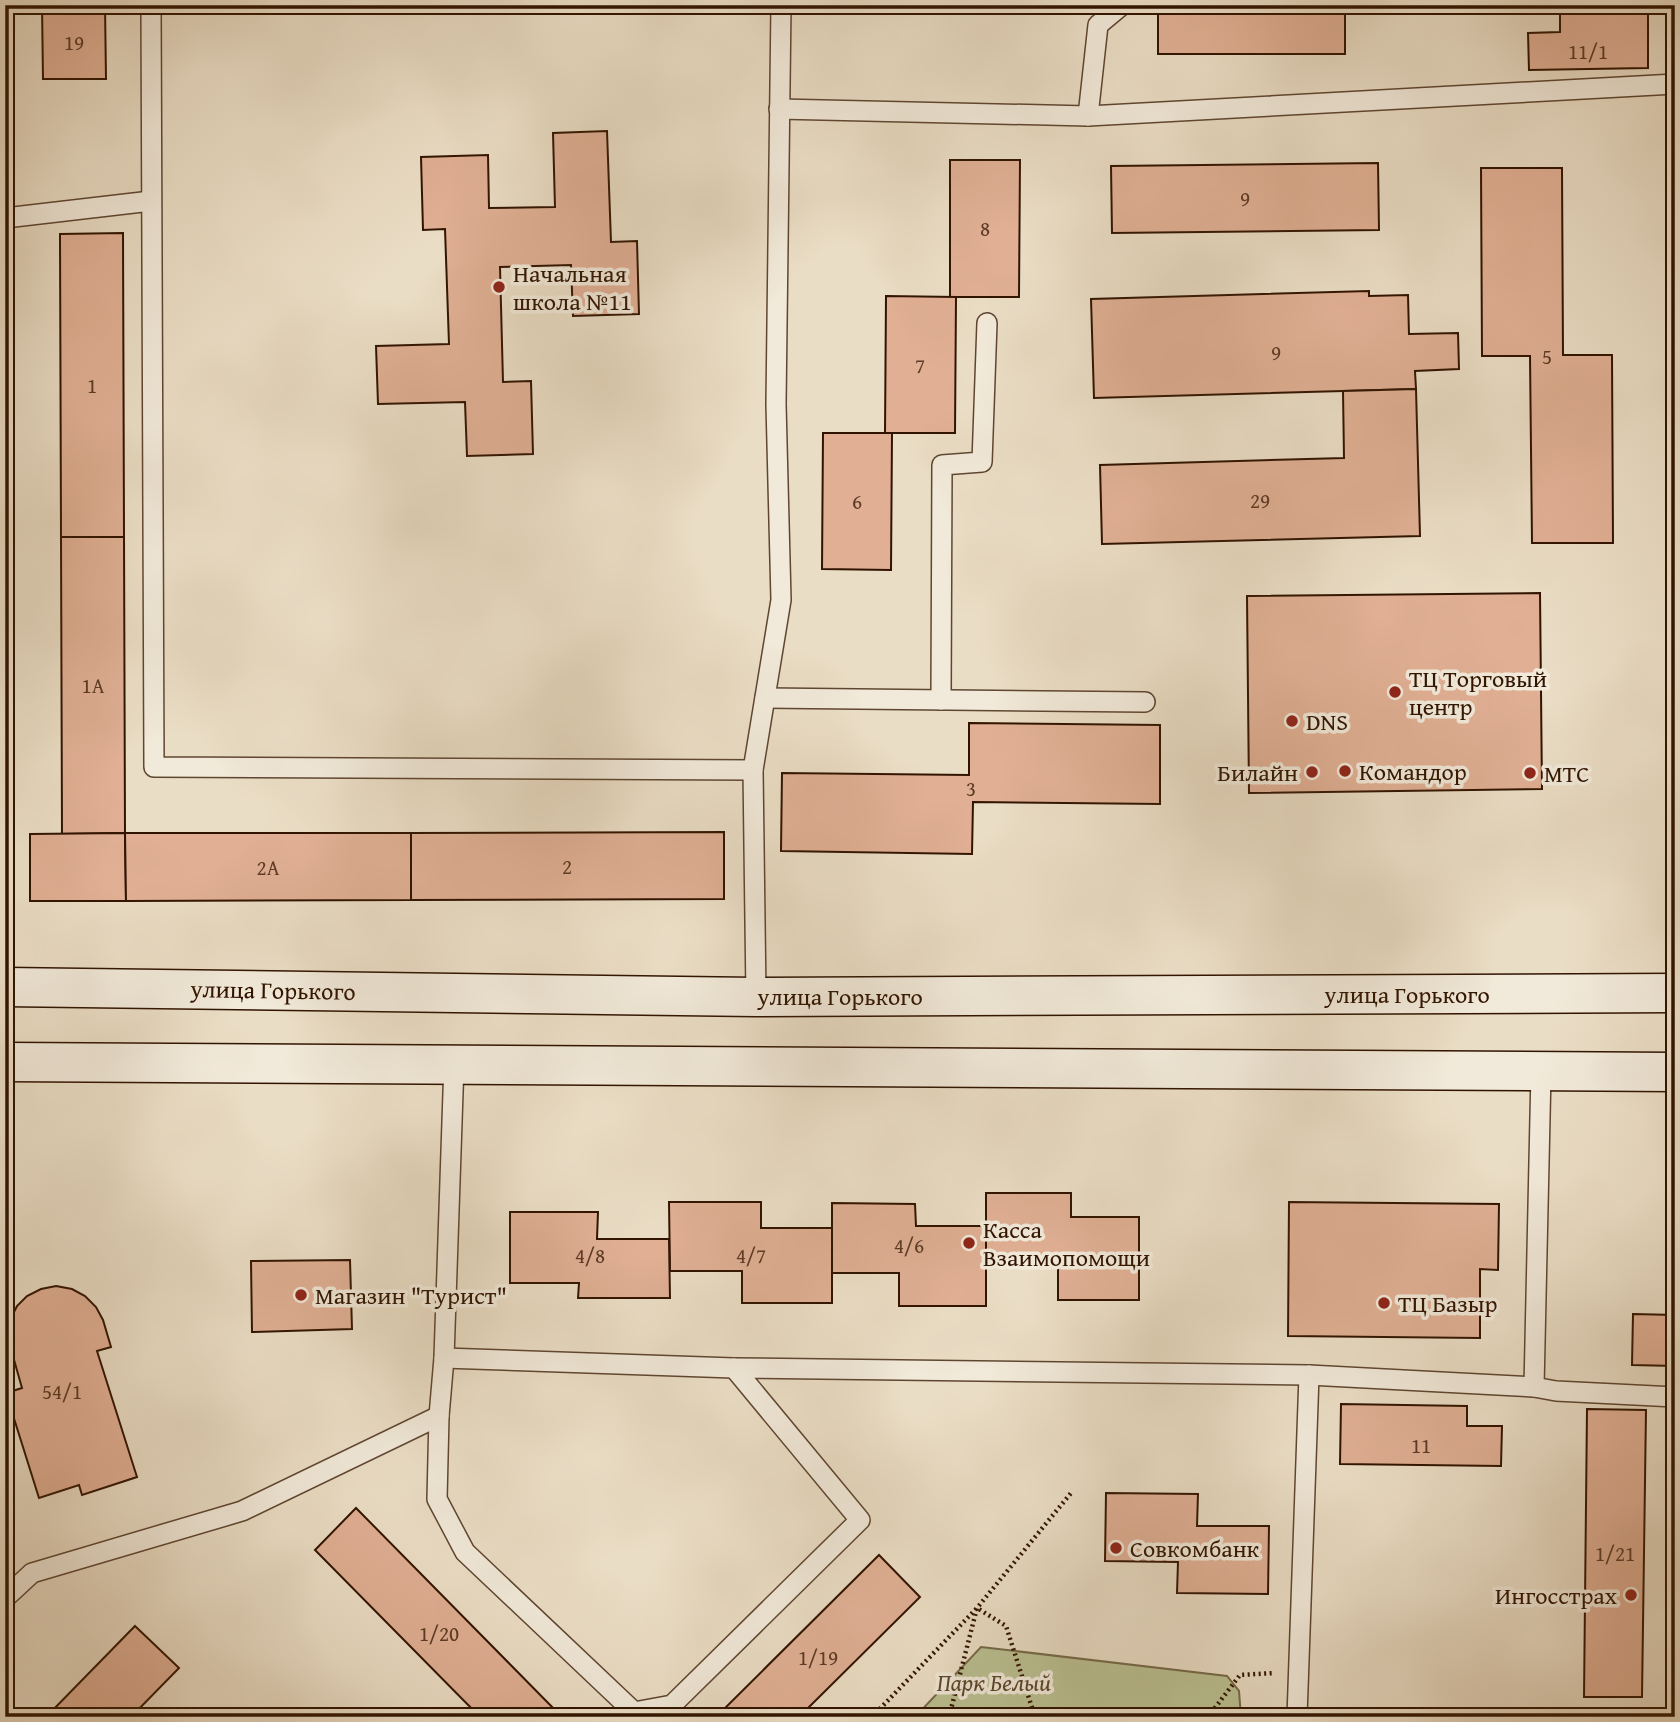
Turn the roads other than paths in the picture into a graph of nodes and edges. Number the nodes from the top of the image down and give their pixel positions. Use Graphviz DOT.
graph roads {
  1 [pos="151,5"];
  2 [pos="781,5"];
  3 [pos="1122,5"];
  4 [pos="1675,84"];
  5 [pos="779,109"];
  6 [pos="1088,116"];
  7 [pos="151,201"];
  8 [pos="5,218"];
  9 [pos="987,323"];
  10 [pos="765,698"];
  11 [pos="941,700"];
  12 [pos="1145,702"];
  13 [pos="753,770"];
  14 [pos="5,987"];
  15 [pos="1675,993"];
  16 [pos="755,997"];
  17 [pos="5,1062"];
  18 [pos="454,1063"];
  19 [pos="1541,1072"];
  20 [pos="1675,1072"];
  21 [pos="444,1358"];
  22 [pos="734,1368"];
  23 [pos="1309,1375"];
  24 [pos="1534,1387"];
  25 [pos="1675,1397"];
  26 [pos="439,1416"];
  27 [pos="5,1598"];
  28 [pos="1297,1717"];
  1 -- 7 [label="lane"];
  2 -- 5 [label="lane"];
  3 -- 6 [label="lane"];
  4 -- 6 [label="lane"];
  5 -- 6 [label="lane"];
  5 -- 10 [label="lane"];
  7 -- 8 [label="lane"];
  7 -- 13 [label="lane"];
  9 -- 11 [label="lane"];
  10 -- 11 [label="lane"];
  10 -- 13 [label="lane"];
  11 -- 12 [label="lane"];
  13 -- 16 [label="lane"];
  14 -- 16 [label="main road, улица Горького"];
  15 -- 16 [label="main road, улица Горького"];
  17 -- 18 [label="main road"];
  18 -- 19 [label="main road"];
  18 -- 21 [label="lane"];
  19 -- 20 [label="main road"];
  19 -- 24 [label="lane"];
  21 -- 22 [label="lane"];
  21 -- 26 [label="lane"];
  22 -- 23 [label="lane"];
  22 -- 26 [label="lane"];
  23 -- 24 [label="lane"];
  23 -- 28 [label="lane"];
  24 -- 25 [label="lane"];
  26 -- 27 [label="lane"];
}
